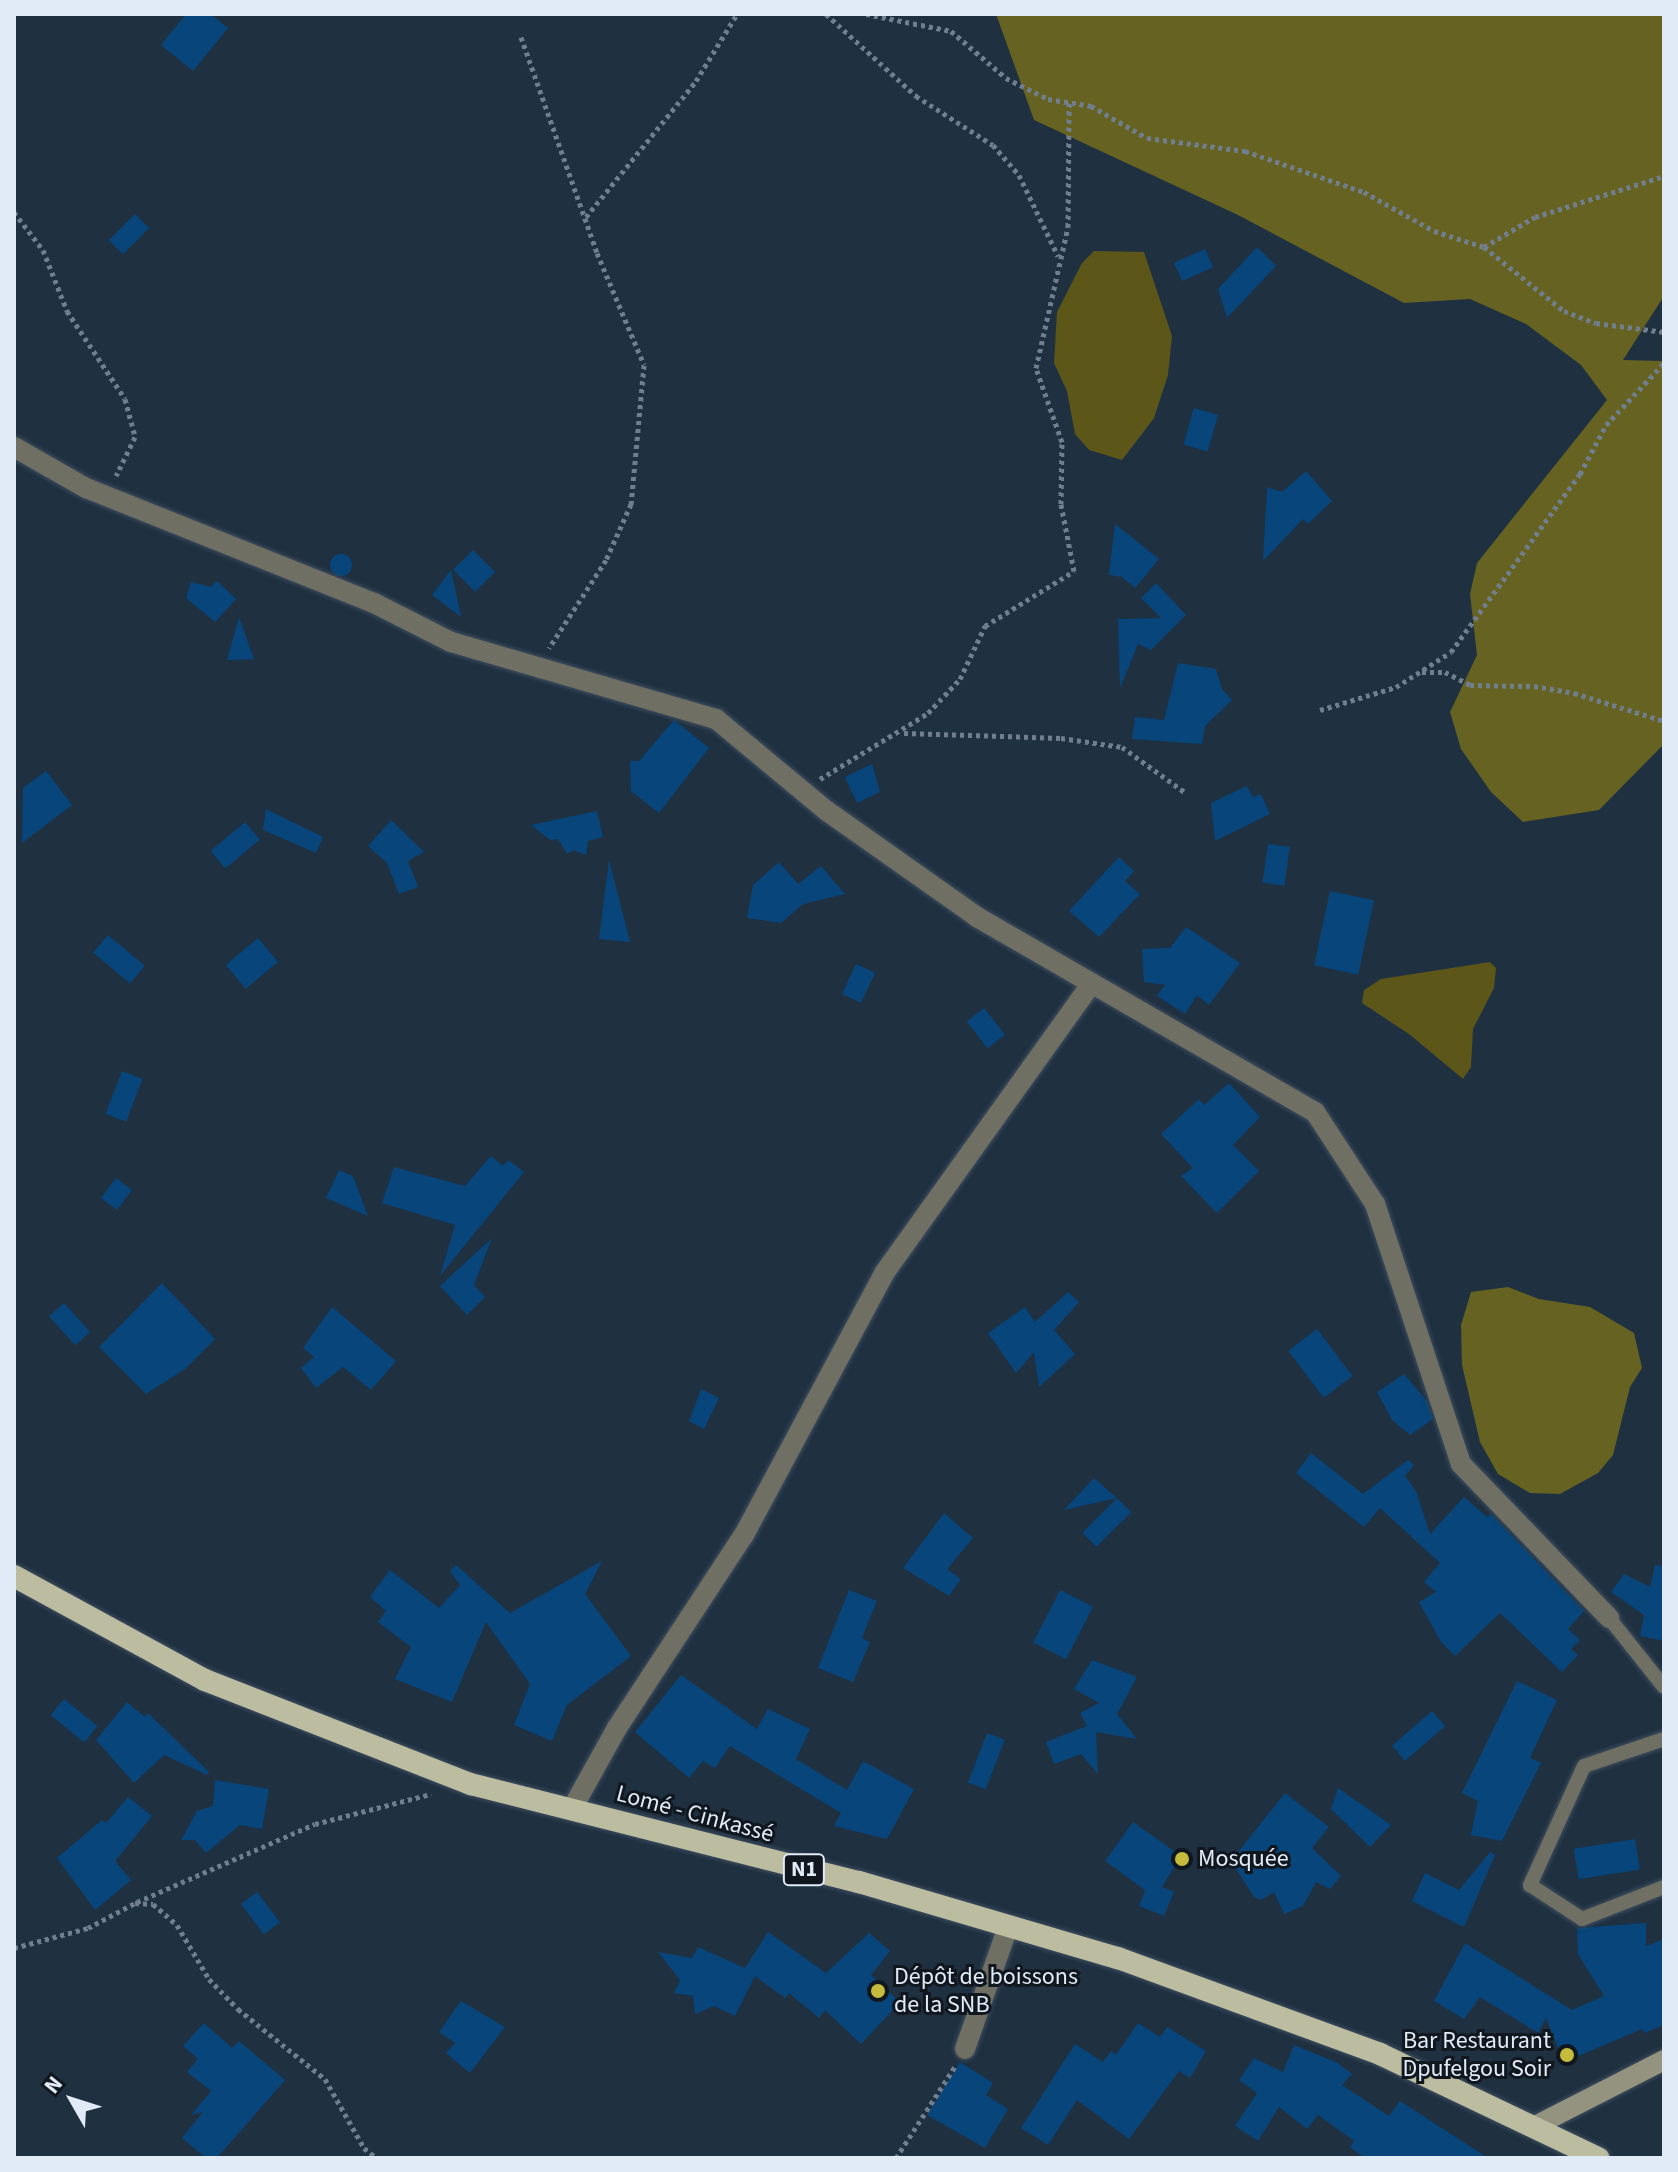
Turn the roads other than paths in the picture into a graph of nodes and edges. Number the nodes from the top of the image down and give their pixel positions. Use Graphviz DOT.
graph roads {
  1 [pos="14,447"];
  2 [pos="1092,983"];
  3 [pos="14,1576"];
  4 [pos="1609,1618"];
  5 [pos="1664,1687"];
  6 [pos="1664,1739"];
  7 [pos="573,1807"];
  8 [pos="1664,1887"];
  9 [pos="1008,1927"];
  10 [pos="965,2049"];
  11 [pos="1664,2060"];
  12 [pos="1537,2125"];
  13 [pos="1598,2158"];
  1 -- 2 [label="street"];
  2 -- 4 [label="street"];
  2 -- 7 [label="street"];
  3 -- 7 [label="highway, Lomé - Cinkassé / N1"];
  4 -- 5 [label="lane"];
  6 -- 8 [label="lane"];
  7 -- 9 [label="highway, Lomé - Cinkassé / N1"];
  9 -- 10 [label="street"];
  9 -- 12 [label="highway, Lomé - Cinkassé / N1"];
  11 -- 12 [label="main road"];
  12 -- 13 [label="highway, Lomé - Cinkassé / N1"];
}
